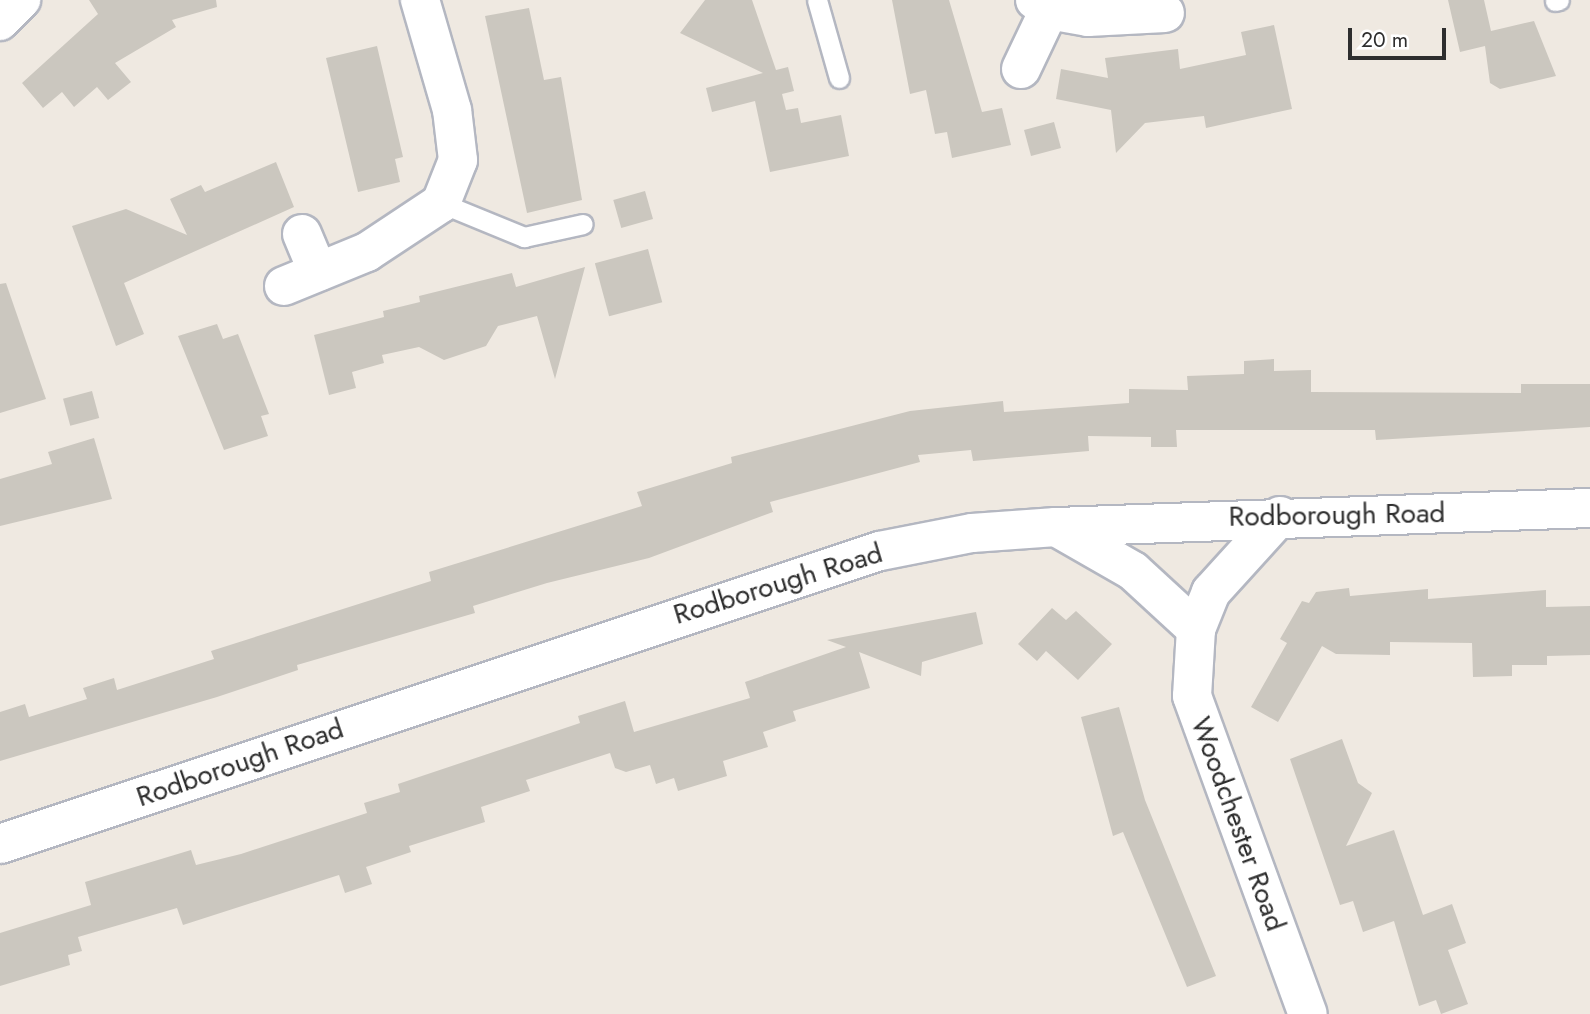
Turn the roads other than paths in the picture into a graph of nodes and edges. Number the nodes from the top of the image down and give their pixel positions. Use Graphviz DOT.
graph roads {
  1 [pos="21,0"];
  2 [pos="420,0"];
  3 [pos="817,0"];
  4 [pos="1042,5"];
  5 [pos="1164,13"];
  6 [pos="0,21"];
  7 [pos="1021,69"];
  8 [pos="839,78"];
  9 [pos="441,203"];
  10 [pos="583,225"];
  11 [pos="302,234"];
  12 [pos="1590,508"];
  13 [pos="1280,516"];
  14 [pos="1056,527"];
  15 [pos="1196,629"];
  16 [pos="0,844"];
  17 [pos="1308,1014"];
  1 -- 6 [label="street"];
  2 -- 9 [label="street"];
  3 -- 8 [label="lane"];
  4 -- 5 [label="street"];
  4 -- 7 [label="street"];
  9 -- 10 [label="lane"];
  9 -- 11 [label="street"];
  12 -- 13 [label="street, Rodborough Road"];
  13 -- 14 [label="street, Rodborough Road"];
  13 -- 15 [label="street, Woodchester Road"];
  14 -- 15 [label="street"];
  14 -- 16 [label="street, Rodborough Road"];
  15 -- 17 [label="street, Woodchester Road"];
}
